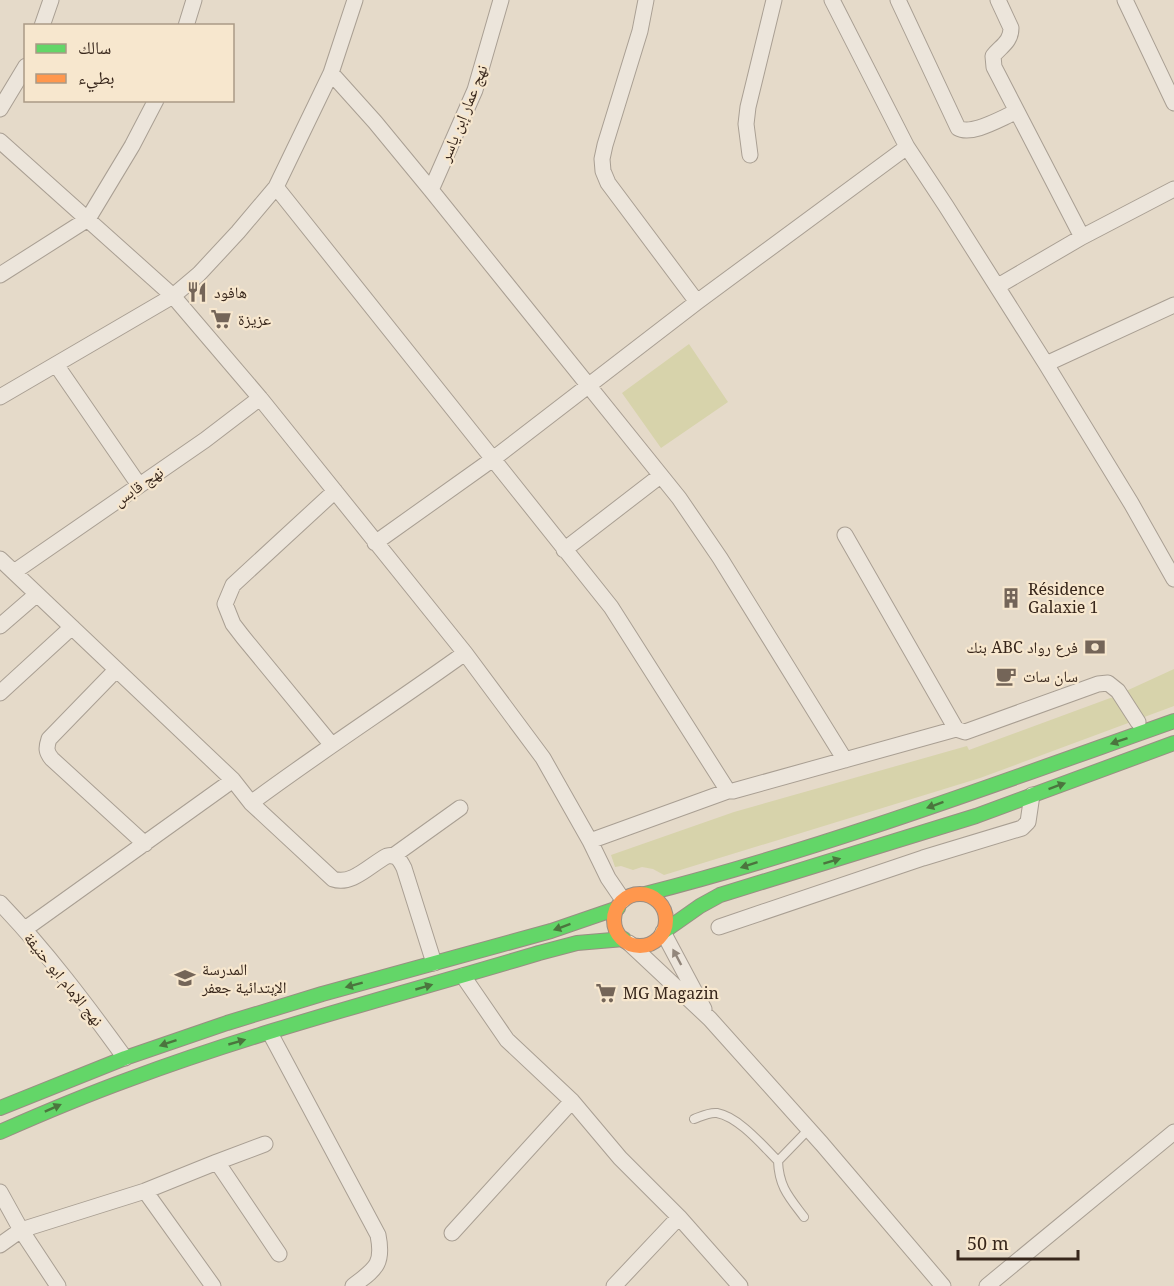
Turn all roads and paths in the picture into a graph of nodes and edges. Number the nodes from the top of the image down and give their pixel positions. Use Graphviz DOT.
graph roads {
  1 [pos="51,0"];
  2 [pos="194,0"];
  3 [pos="355,0"];
  4 [pos="501,0"];
  5 [pos="646,0"];
  6 [pos="774,0"];
  7 [pos="832,0"];
  8 [pos="898,0"];
  9 [pos="998,0"];
  10 [pos="1125,0"];
  11 [pos="43,24"];
  12 [pos="187,24"];
  13 [pos="24,69"];
  14 [pos="331,73"];
  15 [pos="155,102"];
  16 [pos="1174,103"];
  17 [pos="0,109"];
  18 [pos="1016,112"];
  19 [pos="0,141"];
  20 [pos="907,147"];
  21 [pos="750,155"];
  22 [pos="276,187"];
  23 [pos="431,190"];
  24 [pos="1172,195"];
  25 [pos="88,219"];
  26 [pos="1082,237"];
  27 [pos="0,275"];
  28 [pos="998,286"];
  29 [pos="173,296"];
  30 [pos="696,302"];
  31 [pos="1174,305"];
  32 [pos="1046,364"];
  33 [pos="57,366"];
  34 [pos="588,385"];
  35 [pos="0,397"];
  36 [pos="260,398"];
  37 [pos="493,459"];
  38 [pos="660,476"];
  39 [pos="139,485"];
  40 [pos="335,491"];
  41 [pos="845,535"];
  42 [pos="375,543"];
  43 [pos="564,550"];
  44 [pos="0,559"];
  45 [pos="14,572"];
  46 [pos="1174,579"];
  47 [pos="37,594"];
  48 [pos="0,626"];
  49 [pos="72,627"];
  50 [pos="465,653"];
  51 [pos="116,670"];
  52 [pos="0,693"];
  53 [pos="1174,721"];
  54 [pos="1138,722"];
  55 [pos="956,729"];
  56 [pos="1174,743"];
  57 [pos="332,744"];
  58 [pos="845,760"];
  59 [pos="233,780"];
  60 [pos="728,791"];
  61 [pos="1032,795"];
  62 [pos="251,802"];
  63 [pos="460,808"];
  64 [pos="590,841"];
  65 [pos="145,844"];
  66 [pos="393,856"];
  67 [pos="645,894"];
  68 [pos="0,903"];
  69 [pos="620,904"];
  70 [pos="719,927"];
  71 [pos="25,929"];
  72 [pos="663,932"];
  73 [pos="626,941"];
  74 [pos="434,963"];
  75 [pos="463,976"];
  76 [pos="710,1019"];
  77 [pos="270,1033"];
  78 [pos="125,1058"];
  79 [pos="572,1101"];
  80 [pos="0,1108"];
  81 [pos="694,1119"];
  82 [pos="809,1129"];
  83 [pos="0,1132"];
  84 [pos="1174,1132"];
  85 [pos="265,1144"];
  86 [pos="778,1161"];
  87 [pos="217,1162"];
  88 [pos="145,1191"];
  89 [pos="0,1192"];
  90 [pos="679,1217"];
  91 [pos="804,1217"];
  92 [pos="21,1230"];
  93 [pos="452,1233"];
  94 [pos="0,1245"];
  95 [pos="279,1254"];
  96 [pos="58,1286"];
  97 [pos="213,1286"];
  98 [pos="353,1286"];
  99 [pos="614,1286"];
  100 [pos="740,1286"];
  101 [pos="943,1286"];
  102 [pos="987,1286"];
  1 -- 11 [label="street"];
  2 -- 12 [label="street"];
  3 -- 14 [label="street"];
  4 -- 23 [label="street, نهج عمار إبن ياسر"];
  5 -- 30 [label="street"];
  6 -- 21 [label="street"];
  7 -- 20 [label="street"];
  8 -- 18 [label="street"];
  9 -- 18 [label="street"];
  10 -- 16 [label="street"];
  13 -- 17 [label="street"];
  14 -- 22 [label="street"];
  14 -- 23 [label="street"];
  15 -- 25 [label="street"];
  18 -- 26 [label="street"];
  19 -- 25 [label="street"];
  20 -- 28 [label="street"];
  20 -- 30 [label="street"];
  22 -- 29 [label="street"];
  22 -- 37 [label="street"];
  23 -- 34 [label="street"];
  24 -- 26 [label="street"];
  25 -- 27 [label="street"];
  25 -- 29 [label="street"];
  26 -- 28 [label="street"];
  28 -- 32 [label="street"];
  29 -- 33 [label="street"];
  29 -- 36 [label="street"];
  30 -- 34 [label="street"];
  31 -- 32 [label="street"];
  32 -- 46 [label="street"];
  33 -- 35 [label="street"];
  33 -- 39 [label="street"];
  34 -- 37 [label="street"];
  34 -- 38 [label="street"];
  36 -- 39 [label="street, نهج قابس"];
  36 -- 40 [label="street"];
  37 -- 42 [label="street"];
  37 -- 43 [label="street"];
  38 -- 43 [label="street"];
  38 -- 58 [label="street"];
  39 -- 45 [label="street, نهج قابس"];
  40 -- 42 [label="street"];
  40 -- 57 [label="street"];
  41 -- 55 [label="street"];
  42 -- 50 [label="street"];
  43 -- 60 [label="street"];
  44 -- 45 [label="street"];
  45 -- 47 [label="street"];
  47 -- 48 [label="street"];
  47 -- 49 [label="street"];
  49 -- 51 [label="street"];
  49 -- 52 [label="street"];
  50 -- 57 [label="street"];
  50 -- 64 [label="street"];
  51 -- 59 [label="street"];
  51 -- 65 [label="street"];
  53 -- 67 [label="street, one-way"];
  54 -- 55 [label="street"];
  55 -- 58 [label="street"];
  61 -- 56 [label="street, one-way"];
  57 -- 62 [label="street"];
  58 -- 60 [label="street"];
  59 -- 62 [label="street"];
  59 -- 65 [label="street"];
  60 -- 64 [label="street"];
  61 -- 70 [label="street"];
  72 -- 61 [label="street, one-way"];
  62 -- 66 [label="street"];
  63 -- 66 [label="street"];
  64 -- 69 [label="street"];
  65 -- 71 [label="street"];
  66 -- 74 [label="street"];
  67 -- 69 [label="street"];
  67 -- 72 [label="street"];
  68 -- 71 [label="street, نهج الإمام ابو حنيفة"];
  69 -- 73 [label="street"];
  69 -- 74 [label="street, one-way"];
  71 -- 78 [label="street, نهج الإمام ابو حنيفة"];
  72 -- 73 [label="street"];
  76 -- 72 [label="street, one-way"];
  73 -- 75 [label="street"];
  73 -- 76 [label="street"];
  74 -- 78 [label="street, one-way"];
  77 -- 75 [label="street, one-way"];
  75 -- 79 [label="street"];
  76 -- 82 [label="street"];
  83 -- 77 [label="street, one-way"];
  77 -- 98 [label="street"];
  78 -- 80 [label="street"];
  79 -- 90 [label="street"];
  79 -- 93 [label="street"];
  81 -- 86 [label="lane"];
  82 -- 86 [label="lane"];
  82 -- 101 [label="street"];
  84 -- 102 [label="street"];
  85 -- 87 [label="street"];
  86 -- 91 [label="lane"];
  87 -- 88 [label="street"];
  87 -- 95 [label="street"];
  88 -- 92 [label="street"];
  88 -- 97 [label="street"];
  89 -- 92 [label="street"];
  90 -- 99 [label="street"];
  90 -- 100 [label="street"];
  92 -- 94 [label="street"];
  92 -- 96 [label="street"];
}
